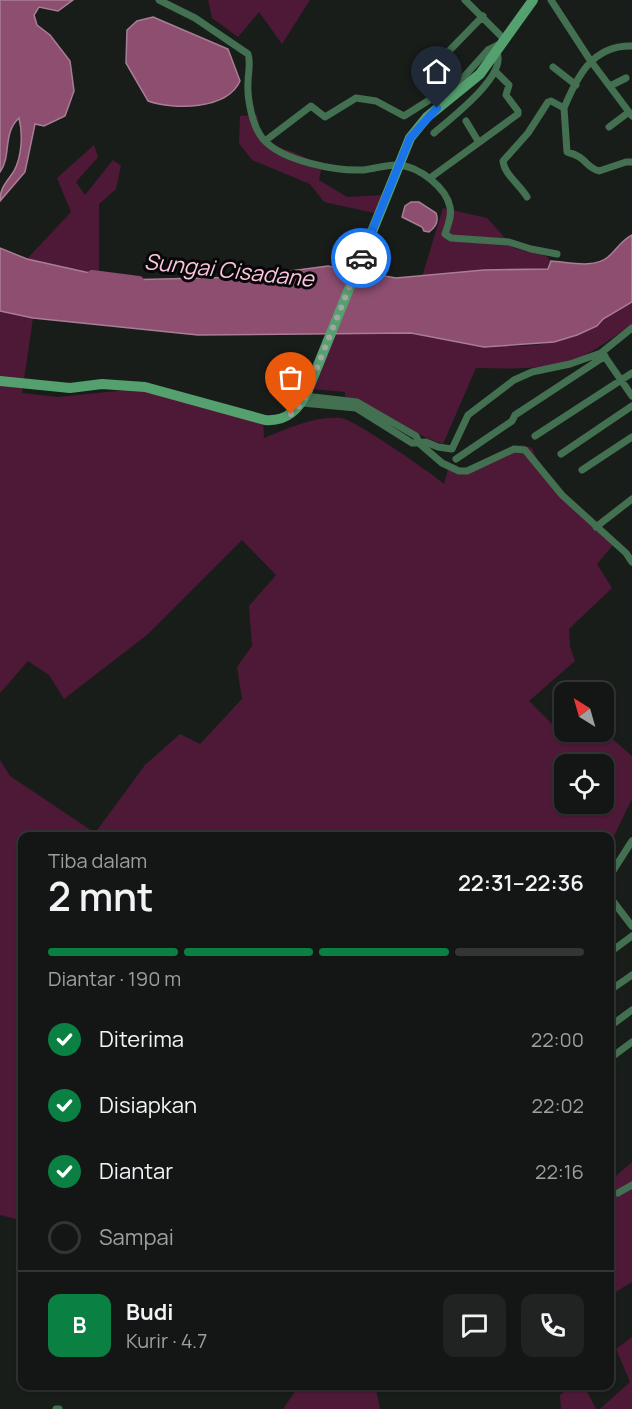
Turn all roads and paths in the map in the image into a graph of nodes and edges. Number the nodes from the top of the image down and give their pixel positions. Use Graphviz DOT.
graph roads {
  1 [pos="159,0"];
  2 [pos="465,0"];
  3 [pos="533,0"];
  4 [pos="551,0"];
  5 [pos="483,16"];
  6 [pos="504,42"];
  7 [pos="632,46"];
  8 [pos="449,51"];
  9 [pos="497,53"];
  10 [pos="590,60"];
  11 [pos="553,67"];
  12 [pos="496,72"];
  13 [pos="626,78"];
  14 [pos="576,85"];
  15 [pos="610,86"];
  16 [pos="564,108"];
  17 [pos="631,114"];
  18 [pos="466,121"];
  19 [pos="609,127"];
  20 [pos="434,133"];
  21 [pos="266,141"];
  22 [pos="478,141"];
  23 [pos="632,162"];
  24 [pos="399,165"];
  25 [pos="430,178"];
  26 [pos="527,197"];
  27 [pos="557,254"];
  28 [pos="632,328"];
  29 [pos="603,354"];
  30 [pos="632,373"];
  31 [pos="621,380"];
  32 [pos="0,381"];
  33 [pos="305,396"];
  34 [pos="632,396"];
  35 [pos="632,406"];
  36 [pos="535,436"];
  37 [pos="632,437"];
  38 [pos="420,444"];
  39 [pos="561,454"];
  40 [pos="456,459"];
  41 [pos="582,470"];
  42 [pos="632,499"];
  43 [pos="596,527"];
  44 [pos="632,562"];
  45 [pos="632,841"];
  46 [pos="614,869"];
  47 [pos="614,903"];
  48 [pos="632,926"];
  49 [pos="632,936"];
  50 [pos="614,947"];
  51 [pos="632,975"];
  52 [pos="614,988"];
  53 [pos="632,1010"];
  54 [pos="614,1023"];
  55 [pos="632,1042"];
  56 [pos="614,1055"];
  57 [pos="632,1185"];
  58 [pos="618,1192"];
  1 -- 21 [label="street"];
  2 -- 5 [label="street"];
  3 -- 6 [label="main road"];
  4 -- 10 [label="street"];
  5 -- 6 [label="street"];
  5 -- 8 [label="street"];
  6 -- 9 [label="main road"];
  6 -- 21 [label="street"];
  7 -- 10 [label="street"];
  9 -- 12 [label="street"];
  9 -- 24 [label="main road"];
  10 -- 14 [label="street"];
  10 -- 15 [label="street"];
  11 -- 14 [label="street"];
  12 -- 20 [label="street"];
  12 -- 22 [label="street"];
  13 -- 15 [label="street"];
  14 -- 16 [label="street"];
  15 -- 17 [label="street"];
  16 -- 23 [label="street"];
  16 -- 26 [label="street"];
  17 -- 19 [label="street"];
  18 -- 22 [label="street"];
  21 -- 24 [label="street"];
  22 -- 25 [label="street"];
  24 -- 25 [label="street"];
  24 -- 33 [label="main road"];
  25 -- 27 [label="street"];
  28 -- 29 [label="street"];
  29 -- 31 [label="street"];
  29 -- 38 [label="street"];
  29 -- 40 [label="street"];
  30 -- 31 [label="street"];
  31 -- 34 [label="street"];
  31 -- 36 [label="street"];
  32 -- 33 [label="main road"];
  33 -- 38 [label="street"];
  35 -- 39 [label="street"];
  37 -- 41 [label="street"];
  38 -- 43 [label="street"];
  42 -- 43 [label="street"];
  43 -- 44 [label="street"];
  45 -- 46 [label="street"];
  47 -- 48 [label="street"];
  49 -- 50 [label="street"];
  51 -- 52 [label="street"];
  53 -- 54 [label="street"];
  55 -- 56 [label="street"];
  57 -- 58 [label="street"];
}
